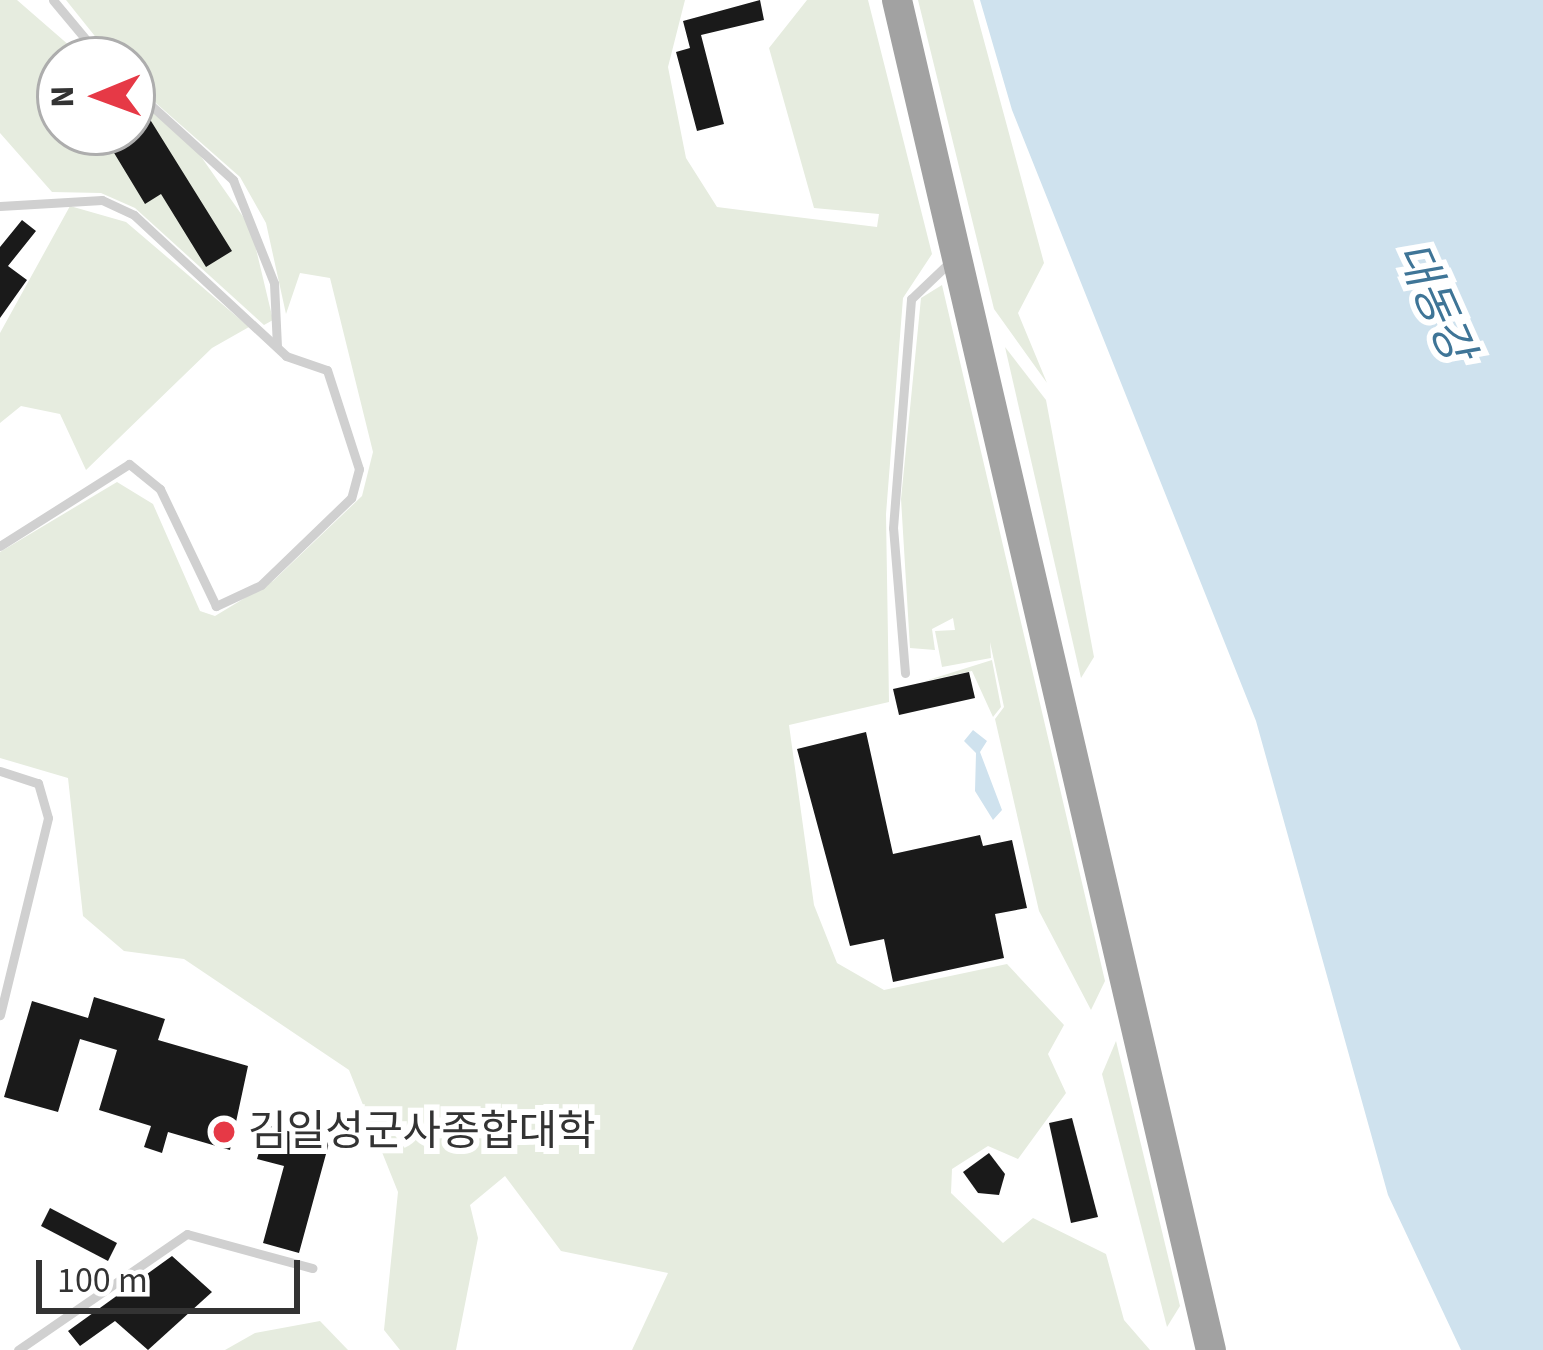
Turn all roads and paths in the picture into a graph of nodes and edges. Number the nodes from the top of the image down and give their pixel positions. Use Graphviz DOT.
graph roads {
  1 [pos="53,0"];
  2 [pos="897,0"];
  3 [pos="83,36"];
  4 [pos="156,106"];
  5 [pos="0,206"];
  6 [pos="960,257"];
  7 [pos="277,346"];
  8 [pos="0,545"];
  9 [pos="905,673"];
  10 [pos="0,771"];
  11 [pos="0,1015"];
  12 [pos="312,1268"];
  13 [pos="18,1350"];
  14 [pos="1210,1350"];
  1 -- 3 [label="lane"];
  2 -- 6 [label="highway"];
  4 -- 7 [label="lane"];
  5 -- 7 [label="lane"];
  6 -- 9 [label="lane"];
  6 -- 14 [label="highway"];
  7 -- 8 [label="lane"];
  10 -- 11 [label="lane"];
  12 -- 13 [label="lane"];
}
